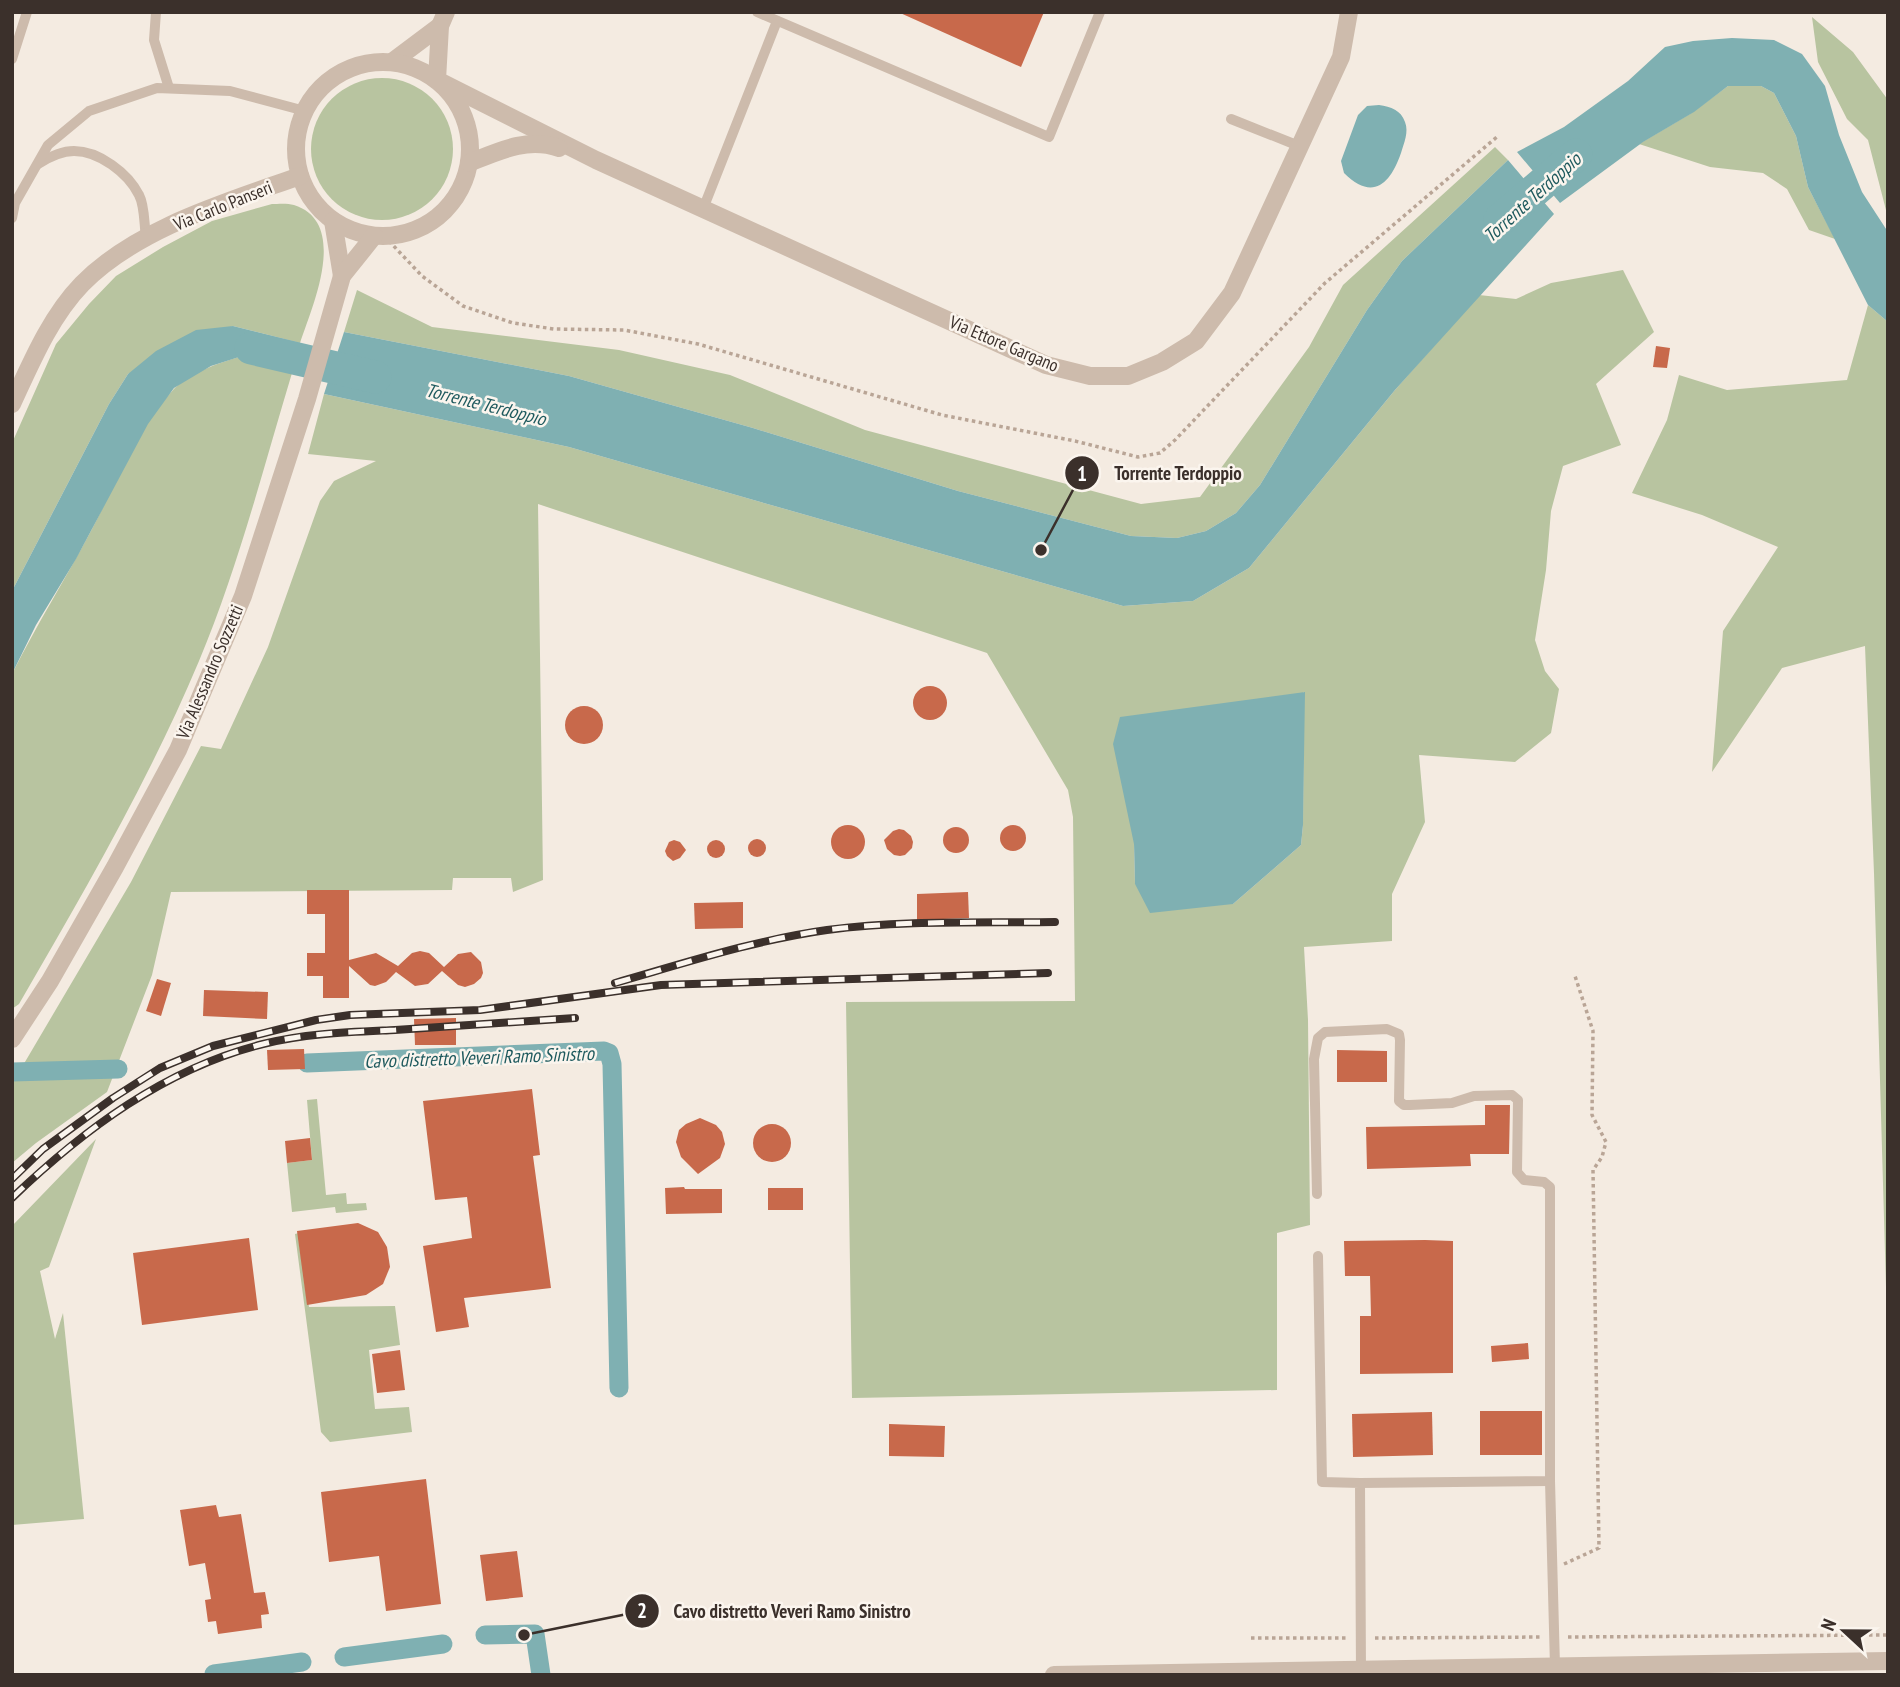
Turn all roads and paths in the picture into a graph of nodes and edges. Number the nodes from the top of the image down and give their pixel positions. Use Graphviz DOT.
graph roads {
  1 [pos="27,12"];
  2 [pos="156,12"];
  3 [pos="757,12"];
  4 [pos="1100,12"];
  5 [pos="1349,12"];
  6 [pos="443,19"];
  7 [pos="777,21"];
  8 [pos="12,59"];
  9 [pos="393,62"];
  10 [pos="436,80"];
  11 [pos="169,88"];
  12 [pos="305,111"];
  13 [pos="1231,119"];
  14 [pos="1299,146"];
  15 [pos="596,160"];
  16 [pos="469,163"];
  17 [pos="36,165"];
  18 [pos="300,176"];
  19 [pos="703,209"];
  20 [pos="12,218"];
  21 [pos="333,221"];
  22 [pos="374,236"];
  23 [pos="146,237"];
  24 [pos="342,276"];
  25 [pos="12,404"];
  26 [pos="1575,976"];
  27 [pos="12,1039"];
  28 [pos="1317,1194"];
  29 [pos="1318,1256"];
  30 [pos="1550,1481"];
  31 [pos="1360,1483"];
  32 [pos="1553,1569"];
  33 [pos="1888,1661"];
  34 [pos="1555,1667"];
  35 [pos="1316,1672"];
  36 [pos="1361,1672"];
  37 [pos="1054,1675"];
  1 -- 8 [label="lane"];
  2 -- 11 [label="lane"];
  3 -- 7 [label="lane"];
  4 -- 7 [label="lane"];
  5 -- 14 [label="street, Via Ettore Gargano"];
  6 -- 9 [label="street"];
  6 -- 10 [label="street"];
  7 -- 19 [label="lane"];
  9 -- 10 [label="street"];
  9 -- 12 [label="street"];
  10 -- 15 [label="street, Via Ettore Gargano"];
  10 -- 16 [label="street"];
  11 -- 12 [label="lane"];
  11 -- 17 [label="lane"];
  12 -- 18 [label="street"];
  13 -- 14 [label="lane"];
  14 -- 19 [label="street, Via Ettore Gargano"];
  15 -- 16 [label="street, Via Ettore Gargano"];
  15 -- 19 [label="street, Via Ettore Gargano"];
  16 -- 22 [label="street"];
  17 -- 20 [label="lane"];
  17 -- 23 [label="lane"];
  18 -- 21 [label="street"];
  18 -- 23 [label="street, Via Carlo Panseri"];
  21 -- 22 [label="street"];
  21 -- 24 [label="street, Via Alessandro Sozzetti"];
  22 -- 24 [label="street, Via Alessandro Sozzetti"];
  23 -- 25 [label="street, Via Carlo Panseri"];
  24 -- 27 [label="street, Via Alessandro Sozzetti"];
  26 -- 32 [label="path"];
  28 -- 30 [label="lane"];
  29 -- 31 [label="lane"];
  30 -- 31 [label="lane"];
  30 -- 32 [label="lane"];
  31 -- 36 [label="lane"];
  32 -- 34 [label="lane"];
  33 -- 34 [label="street"];
  34 -- 36 [label="street"];
  35 -- 36 [label="street"];
  35 -- 37 [label="street"];
}
